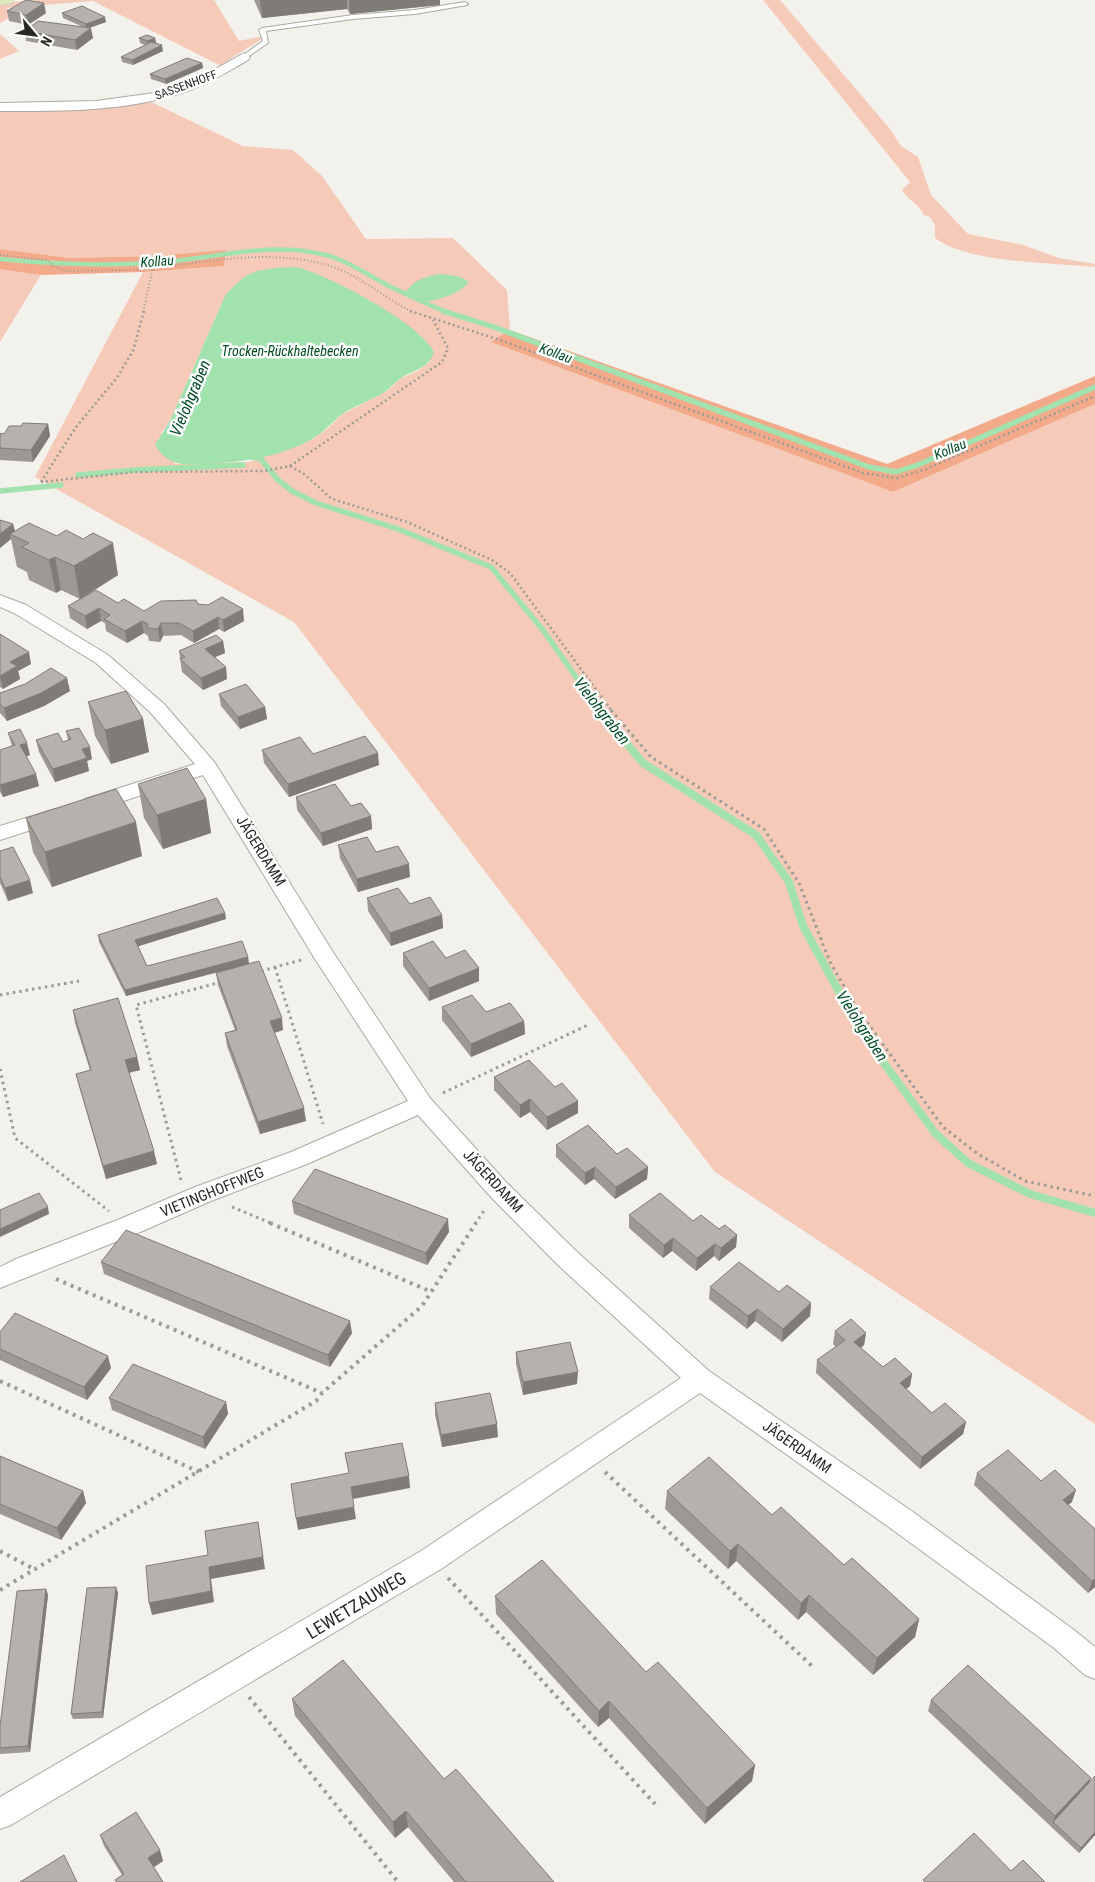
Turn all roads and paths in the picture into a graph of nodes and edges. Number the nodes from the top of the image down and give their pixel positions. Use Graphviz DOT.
graph roads {
  1 [pos="7,0"];
  2 [pos="0,1"];
  3 [pos="465,4"];
  4 [pos="244,57"];
  5 [pos="0,107"];
  6 [pos="0,255"];
  7 [pos="153,268"];
  8 [pos="433,319"];
  9 [pos="1095,396"];
  10 [pos="290,466"];
  11 [pos="0,600"];
  12 [pos="208,767"];
  13 [pos="0,833"];
  14 [pos="323,954"];
  15 [pos="275,967"];
  16 [pos="257,972"];
  17 [pos="229,980"];
  18 [pos="79,981"];
  19 [pos="0,996"];
  20 [pos="588,1024"];
  21 [pos="0,1069"];
  22 [pos="422,1104"];
  23 [pos="329,1144"];
  24 [pos="498,1189"];
  25 [pos="1095,1196"];
  26 [pos="195,1198"];
  27 [pos="129,1226"];
  28 [pos="25,1266"];
  29 [pos="0,1278"];
  30 [pos="432,1292"];
  31 [pos="700,1379"];
  32 [pos="0,1381"];
  33 [pos="322,1393"];
  34 [pos="588,1455"];
  35 [pos="199,1472"];
  36 [pos="0,1551"];
  37 [pos="431,1560"];
  38 [pos="35,1570"];
  39 [pos="0,1590"];
  40 [pos="1095,1664"];
  41 [pos="814,1668"];
  42 [pos="234,1678"];
  43 [pos="655,1804"];
  44 [pos="0,1814"];
  45 [pos="398,1882"];
  1 -- 2 [label="main road"];
  3 -- 4 [label="lane, SASSENHOFF"];
  4 -- 5 [label="street, SASSENHOFF"];
  6 -- 7 [label="path"];
  7 -- 8 [label="path"];
  7 -- 10 [label="path"];
  8 -- 9 [label="path"];
  8 -- 10 [label="path"];
  10 -- 25 [label="path"];
  11 -- 12 [label="street, JÄGERDAMM"];
  12 -- 13 [label="street"];
  12 -- 14 [label="street, JÄGERDAMM"];
  14 -- 15 [label="path"];
  14 -- 22 [label="street, JÄGERDAMM"];
  15 -- 16 [label="path"];
  15 -- 23 [label="path"];
  17 -- 26 [label="path"];
  18 -- 19 [label="path"];
  20 -- 22 [label="path"];
  21 -- 27 [label="path"];
  22 -- 23 [label="street, VIETINGHOFFWEG"];
  22 -- 24 [label="street, JÄGERDAMM"];
  23 -- 26 [label="street, VIETINGHOFFWEG"];
  24 -- 30 [label="path"];
  24 -- 31 [label="street, JÄGERDAMM"];
  26 -- 27 [label="street, VIETINGHOFFWEG"];
  26 -- 30 [label="path"];
  27 -- 28 [label="street, VIETINGHOFFWEG"];
  28 -- 29 [label="street, VIETINGHOFFWEG"];
  28 -- 33 [label="path"];
  30 -- 33 [label="path"];
  31 -- 34 [label="street, LEWETZAUWEG"];
  31 -- 40 [label="street, JÄGERDAMM"];
  32 -- 35 [label="path"];
  33 -- 35 [label="path"];
  34 -- 37 [label="street, LEWETZAUWEG"];
  34 -- 41 [label="path"];
  35 -- 38 [label="path"];
  36 -- 38 [label="path"];
  37 -- 42 [label="street, LEWETZAUWEG"];
  37 -- 43 [label="path"];
  38 -- 39 [label="path"];
  42 -- 44 [label="street, LEWETZAUWEG"];
  42 -- 45 [label="path"];
}
